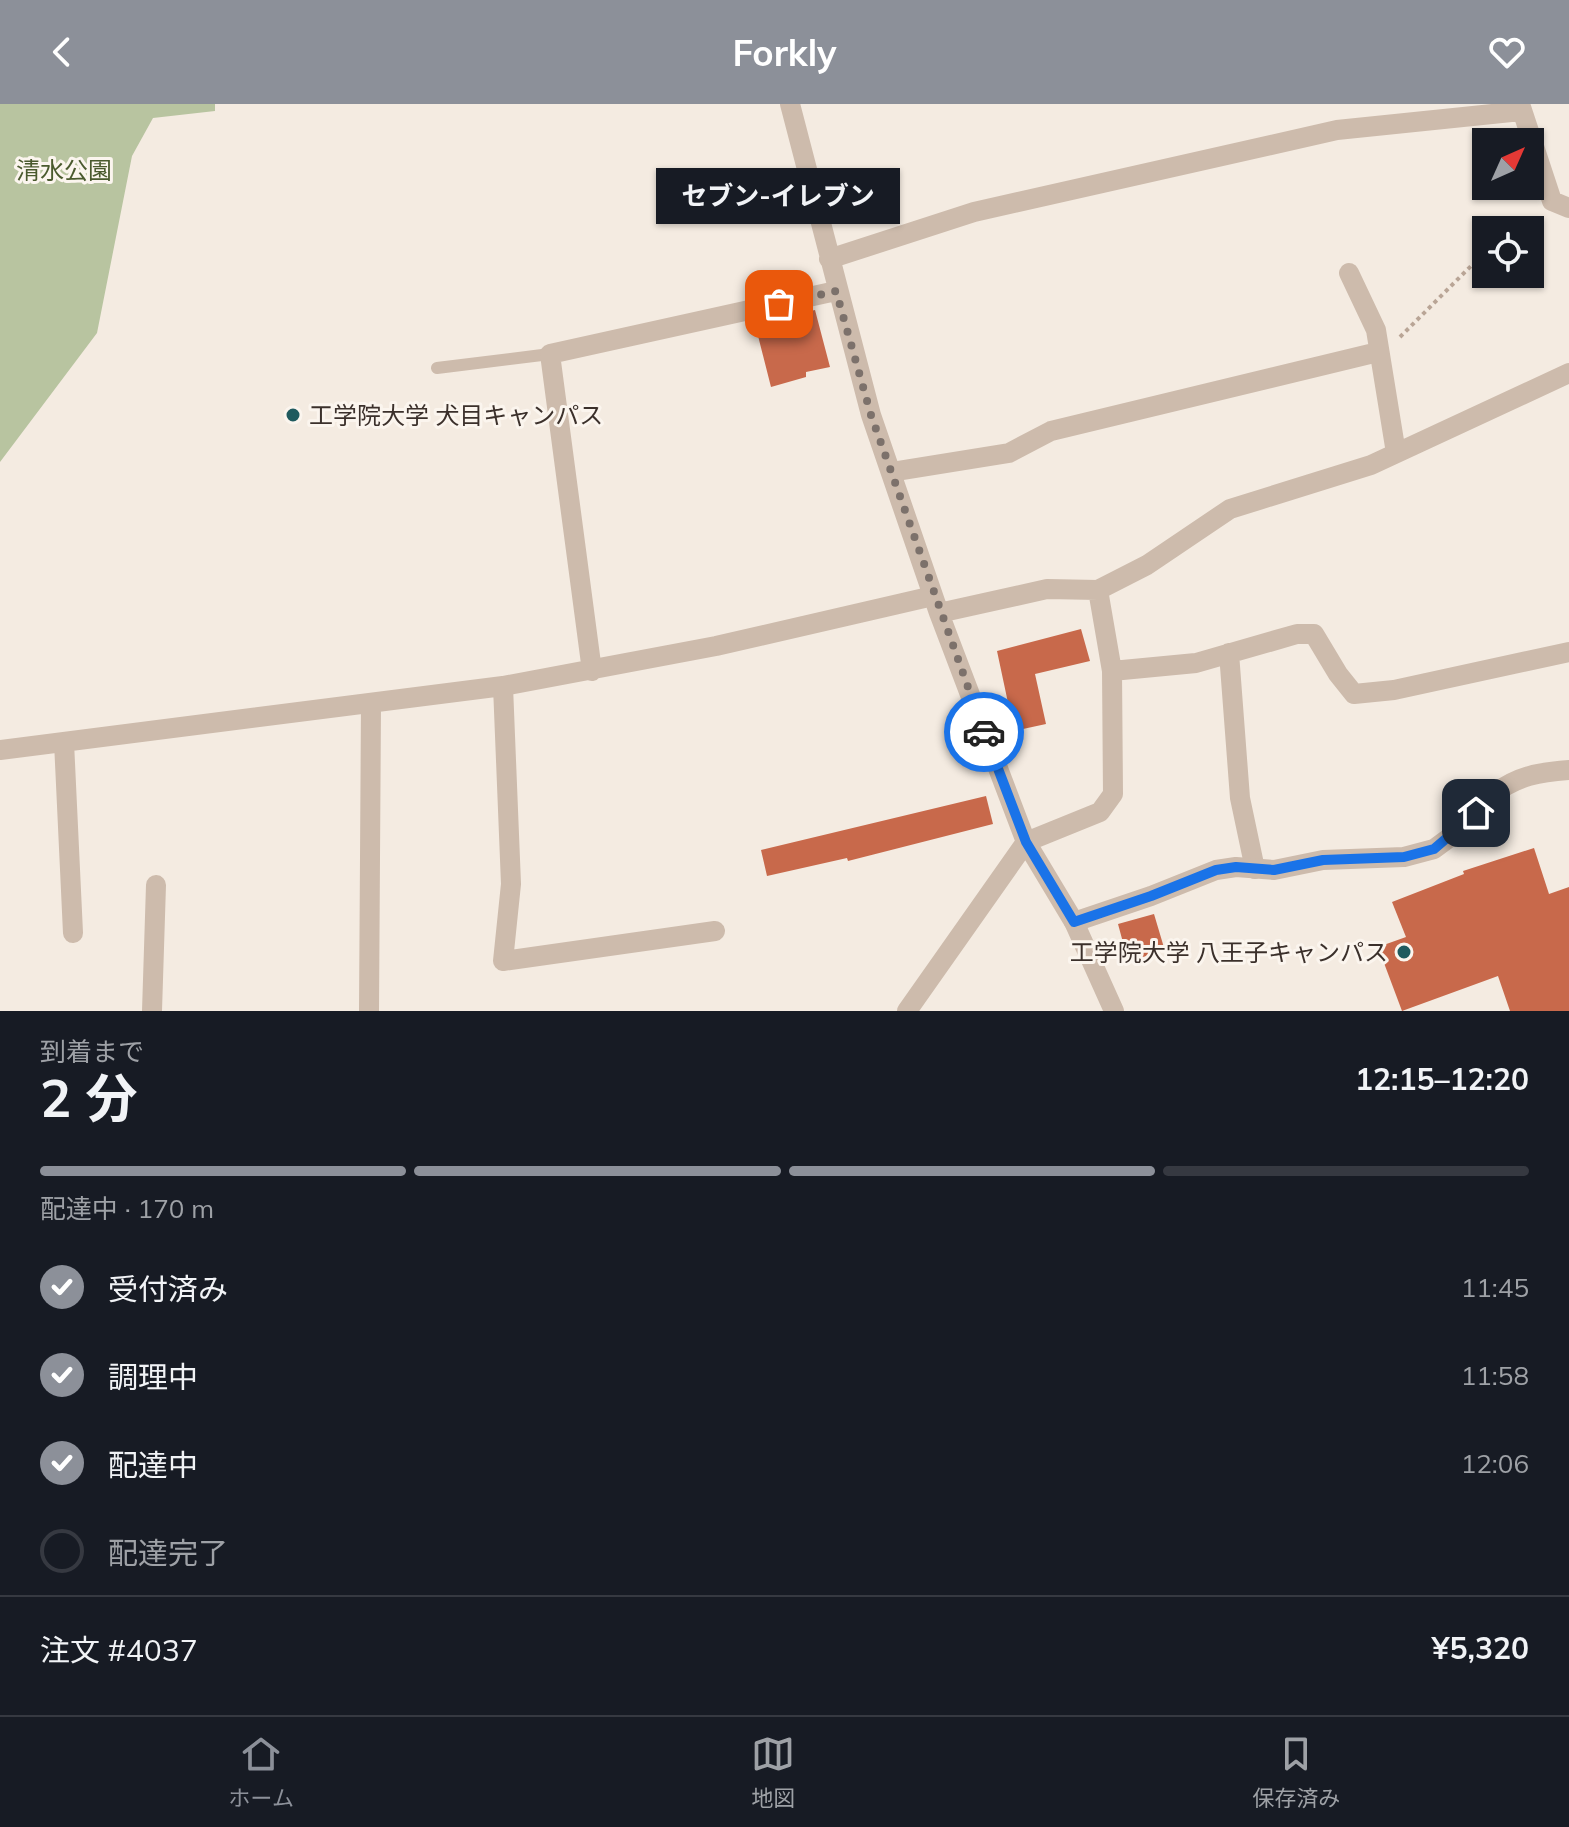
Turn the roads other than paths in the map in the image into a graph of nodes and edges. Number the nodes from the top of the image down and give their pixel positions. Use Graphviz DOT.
graph roads {
  1 [pos="790,104"];
  2 [pos="1521,108"];
  3 [pos="1569,208"];
  4 [pos="829,259"];
  5 [pos="1349,273"];
  6 [pos="836,291"];
  7 [pos="1378,352"];
  8 [pos="550,354"];
  9 [pos="437,368"];
  10 [pos="1569,373"];
  11 [pos="1396,453"];
  12 [pos="891,472"];
  13 [pos="1098,590"];
  14 [pos="936,604"];
  15 [pos="1569,652"];
  16 [pos="1229,653"];
  17 [pos="592,671"];
  18 [pos="1112,671"];
  19 [pos="503,686"];
  20 [pos="371,704"];
  21 [pos="64,742"];
  22 [pos="0,750"];
  23 [pos="1569,770"];
  24 [pos="1026,842"];
  25 [pos="1255,869"];
  26 [pos="156,885"];
  27 [pos="1074,922"];
  28 [pos="715,931"];
  29 [pos="73,933"];
  30 [pos="152,1011"];
  31 [pos="369,1011"];
  32 [pos="907,1011"];
  33 [pos="1114,1011"];
  1 -- 4 [label="street"];
  2 -- 3 [label="street"];
  2 -- 4 [label="street"];
  4 -- 6 [label="street"];
  5 -- 7 [label="street"];
  6 -- 8 [label="street"];
  6 -- 12 [label="street"];
  7 -- 11 [label="street"];
  7 -- 12 [label="street"];
  8 -- 9 [label="lane"];
  8 -- 17 [label="street"];
  10 -- 11 [label="street"];
  11 -- 13 [label="street"];
  12 -- 14 [label="street"];
  13 -- 14 [label="street"];
  13 -- 18 [label="street"];
  14 -- 17 [label="street"];
  14 -- 24 [label="street"];
  15 -- 16 [label="street"];
  16 -- 18 [label="street"];
  16 -- 25 [label="street"];
  17 -- 19 [label="street"];
  18 -- 24 [label="street"];
  19 -- 20 [label="street"];
  19 -- 28 [label="street"];
  20 -- 21 [label="street"];
  20 -- 31 [label="street"];
  21 -- 22 [label="street"];
  21 -- 29 [label="street"];
  23 -- 25 [label="street"];
  24 -- 27 [label="street"];
  24 -- 32 [label="street"];
  25 -- 27 [label="street"];
  26 -- 30 [label="street"];
  27 -- 33 [label="street"];
}
